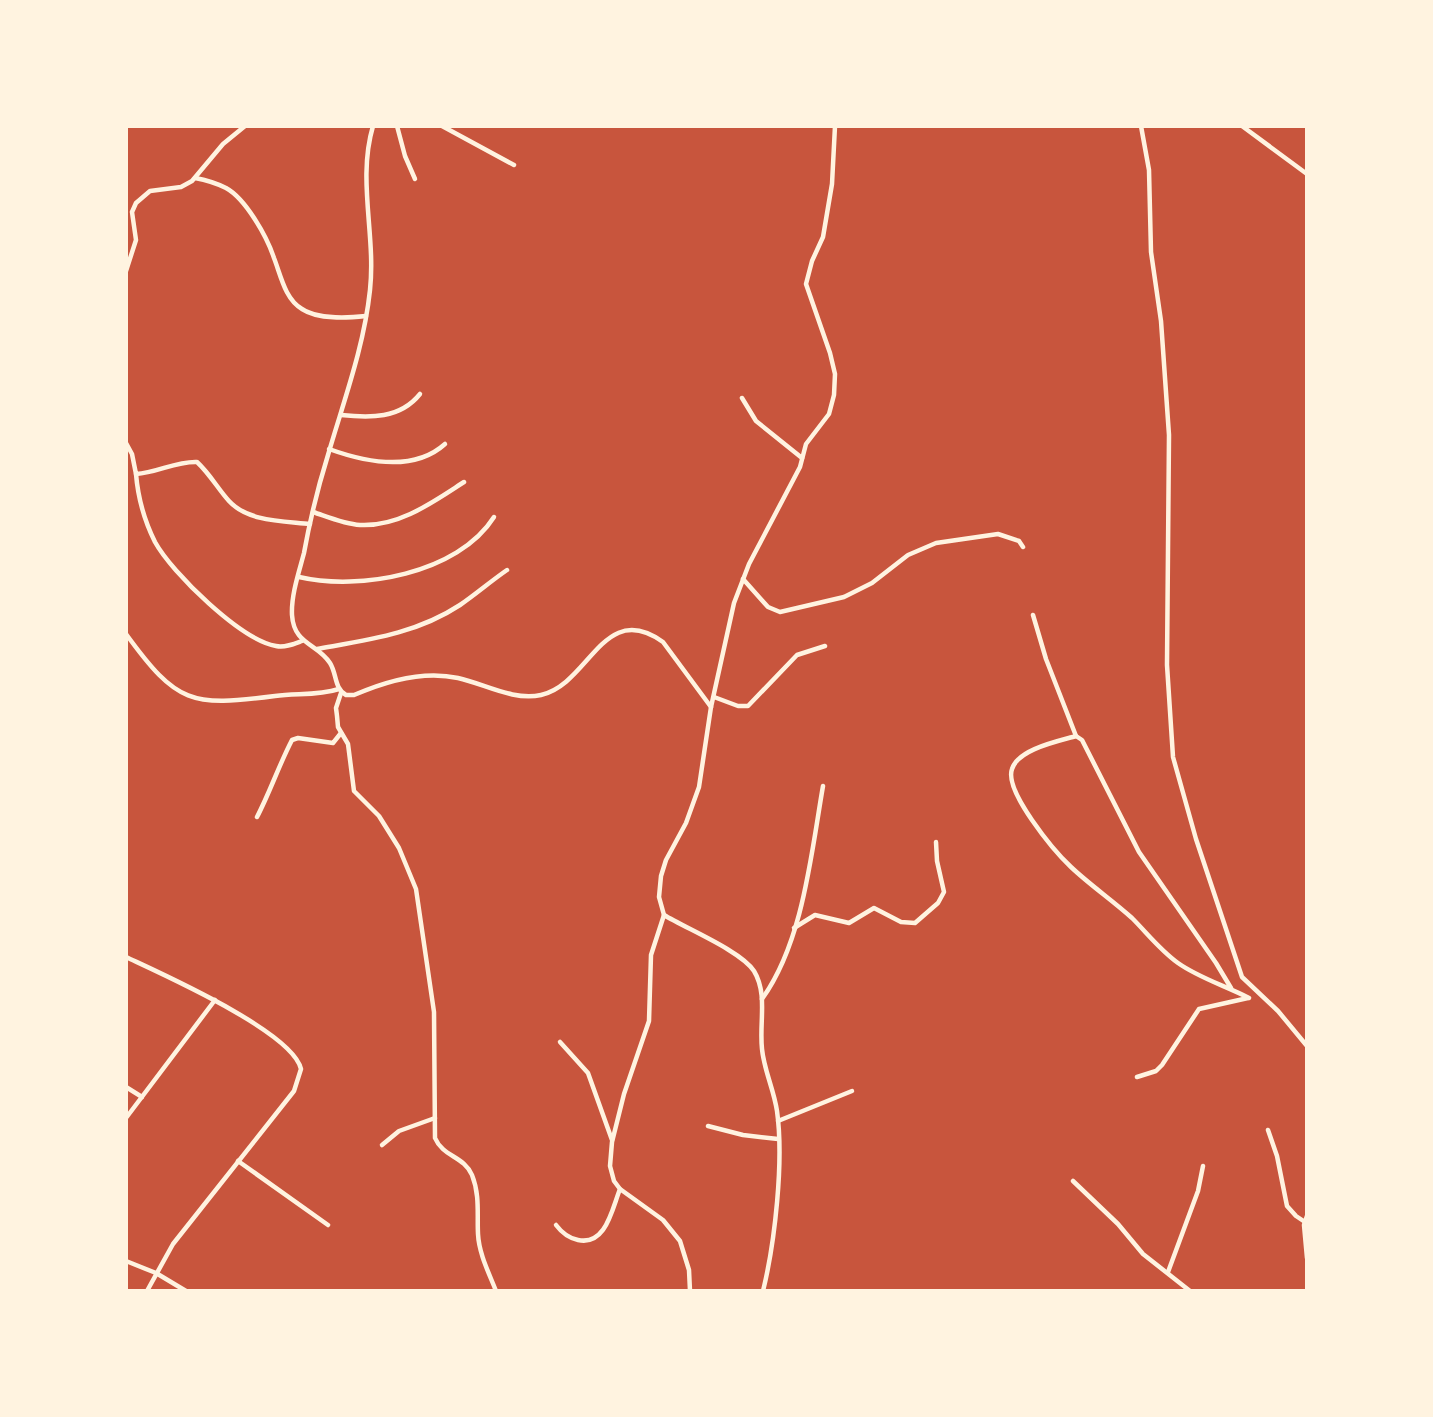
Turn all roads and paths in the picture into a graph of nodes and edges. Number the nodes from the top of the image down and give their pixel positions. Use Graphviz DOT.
graph roads {
  1 [pos="245,126"];
  2 [pos="373,126"];
  3 [pos="397,126"];
  4 [pos="442,126"];
  5 [pos="835,126"];
  6 [pos="1142,126"];
  7 [pos="1242,126"];
  8 [pos="514,165"];
  9 [pos="1307,174"];
  10 [pos="195,178"];
  11 [pos="415,179"];
  12 [pos="126,207"];
  13 [pos="132,209"];
  14 [pos="126,271"];
  15 [pos="366,316"];
  16 [pos="420,394"];
  17 [pos="742,398"];
  18 [pos="341,415"];
  19 [pos="126,443"];
  20 [pos="445,444"];
  21 [pos="330,449"];
  22 [pos="802,458"];
  23 [pos="136,474"];
  24 [pos="464,482"];
  25 [pos="313,512"];
  26 [pos="494,517"];
  27 [pos="310,524"];
  28 [pos="1023,547"];
  29 [pos="507,570"];
  30 [pos="299,576"];
  31 [pos="743,579"];
  32 [pos="1033,615"];
  33 [pos="126,634"];
  34 [pos="302,641"];
  35 [pos="825,646"];
  36 [pos="316,649"];
  37 [pos="340,691"];
  38 [pos="714,697"];
  39 [pos="711,706"];
  40 [pos="341,732"];
  41 [pos="1076,736"];
  42 [pos="823,786"];
  43 [pos="257,817"];
  44 [pos="936,842"];
  45 [pos="664,915"];
  46 [pos="794,928"];
  47 [pos="126,957"];
  48 [pos="1231,988"];
  49 [pos="1259,994"];
  50 [pos="1250,998"];
  51 [pos="762,999"];
  52 [pos="215,1000"];
  53 [pos="560,1042"];
  54 [pos="1307,1046"];
  55 [pos="1137,1077"];
  56 [pos="126,1087"];
  57 [pos="852,1091"];
  58 [pos="142,1097"];
  59 [pos="126,1118"];
  60 [pos="435,1118"];
  61 [pos="778,1121"];
  62 [pos="708,1126"];
  63 [pos="1268,1130"];
  64 [pos="778,1139"];
  65 [pos="612,1140"];
  66 [pos="382,1145"];
  67 [pos="238,1161"];
  68 [pos="1203,1166"];
  69 [pos="1073,1181"];
  70 [pos="620,1189"];
  71 [pos="1306,1219"];
  72 [pos="556,1225"];
  73 [pos="328,1226"];
  74 [pos="1307,1258"];
  75 [pos="126,1261"];
  76 [pos="1168,1272"];
  77 [pos="156,1273"];
  78 [pos="147,1291"];
  79 [pos="186,1291"];
  80 [pos="496,1291"];
  81 [pos="690,1291"];
  82 [pos="763,1291"];
  83 [pos="1190,1291"];
  1 -- 10 [label="street"];
  2 -- 15 [label="street"];
  3 -- 11 [label="street"];
  4 -- 8 [label="street"];
  5 -- 22 [label="street"];
  6 -- 49 [label="street"];
  7 -- 9 [label="street"];
  10 -- 13 [label="street"];
  10 -- 15 [label="street"];
  12 -- 13 [label="street"];
  13 -- 14 [label="street"];
  15 -- 18 [label="street"];
  16 -- 18 [label="street"];
  17 -- 22 [label="street"];
  18 -- 21 [label="street"];
  19 -- 23 [label="street"];
  20 -- 21 [label="street"];
  21 -- 25 [label="street"];
  22 -- 31 [label="street"];
  23 -- 27 [label="street"];
  23 -- 34 [label="street"];
  24 -- 25 [label="street"];
  25 -- 27 [label="street"];
  26 -- 30 [label="street"];
  27 -- 30 [label="street"];
  28 -- 31 [label="street"];
  29 -- 36 [label="street"];
  30 -- 34 [label="street"];
  31 -- 38 [label="street"];
  32 -- 41 [label="street"];
  33 -- 37 [label="street"];
  34 -- 36 [label="street"];
  35 -- 38 [label="street"];
  36 -- 37 [label="street"];
  37 -- 39 [label="street"];
  37 -- 40 [label="street"];
  38 -- 39 [label="street"];
  39 -- 45 [label="street"];
  40 -- 43 [label="street"];
  40 -- 60 [label="street"];
  41 -- 48 [label="street"];
  41 -- 48 [label="street"];
  42 -- 46 [label="street"];
  44 -- 46 [label="street"];
  45 -- 51 [label="street"];
  45 -- 65 [label="street"];
  46 -- 51 [label="street"];
  47 -- 52 [label="street"];
  48 -- 50 [label="street"];
  49 -- 50 [label="street"];
  49 -- 54 [label="street"];
  50 -- 55 [label="street"];
  51 -- 61 [label="street"];
  52 -- 58 [label="street"];
  52 -- 67 [label="street"];
  53 -- 65 [label="street"];
  56 -- 58 [label="street"];
  57 -- 61 [label="street"];
  58 -- 59 [label="street"];
  60 -- 66 [label="street"];
  60 -- 80 [label="street"];
  61 -- 64 [label="street"];
  62 -- 64 [label="street"];
  63 -- 71 [label="street"];
  64 -- 82 [label="street"];
  65 -- 70 [label="street"];
  67 -- 73 [label="street"];
  67 -- 77 [label="street"];
  68 -- 76 [label="street"];
  69 -- 76 [label="street"];
  70 -- 72 [label="street"];
  70 -- 81 [label="street"];
  71 -- 74 [label="street"];
  75 -- 77 [label="street"];
  76 -- 83 [label="street"];
  77 -- 78 [label="street"];
  77 -- 79 [label="street"];
}
